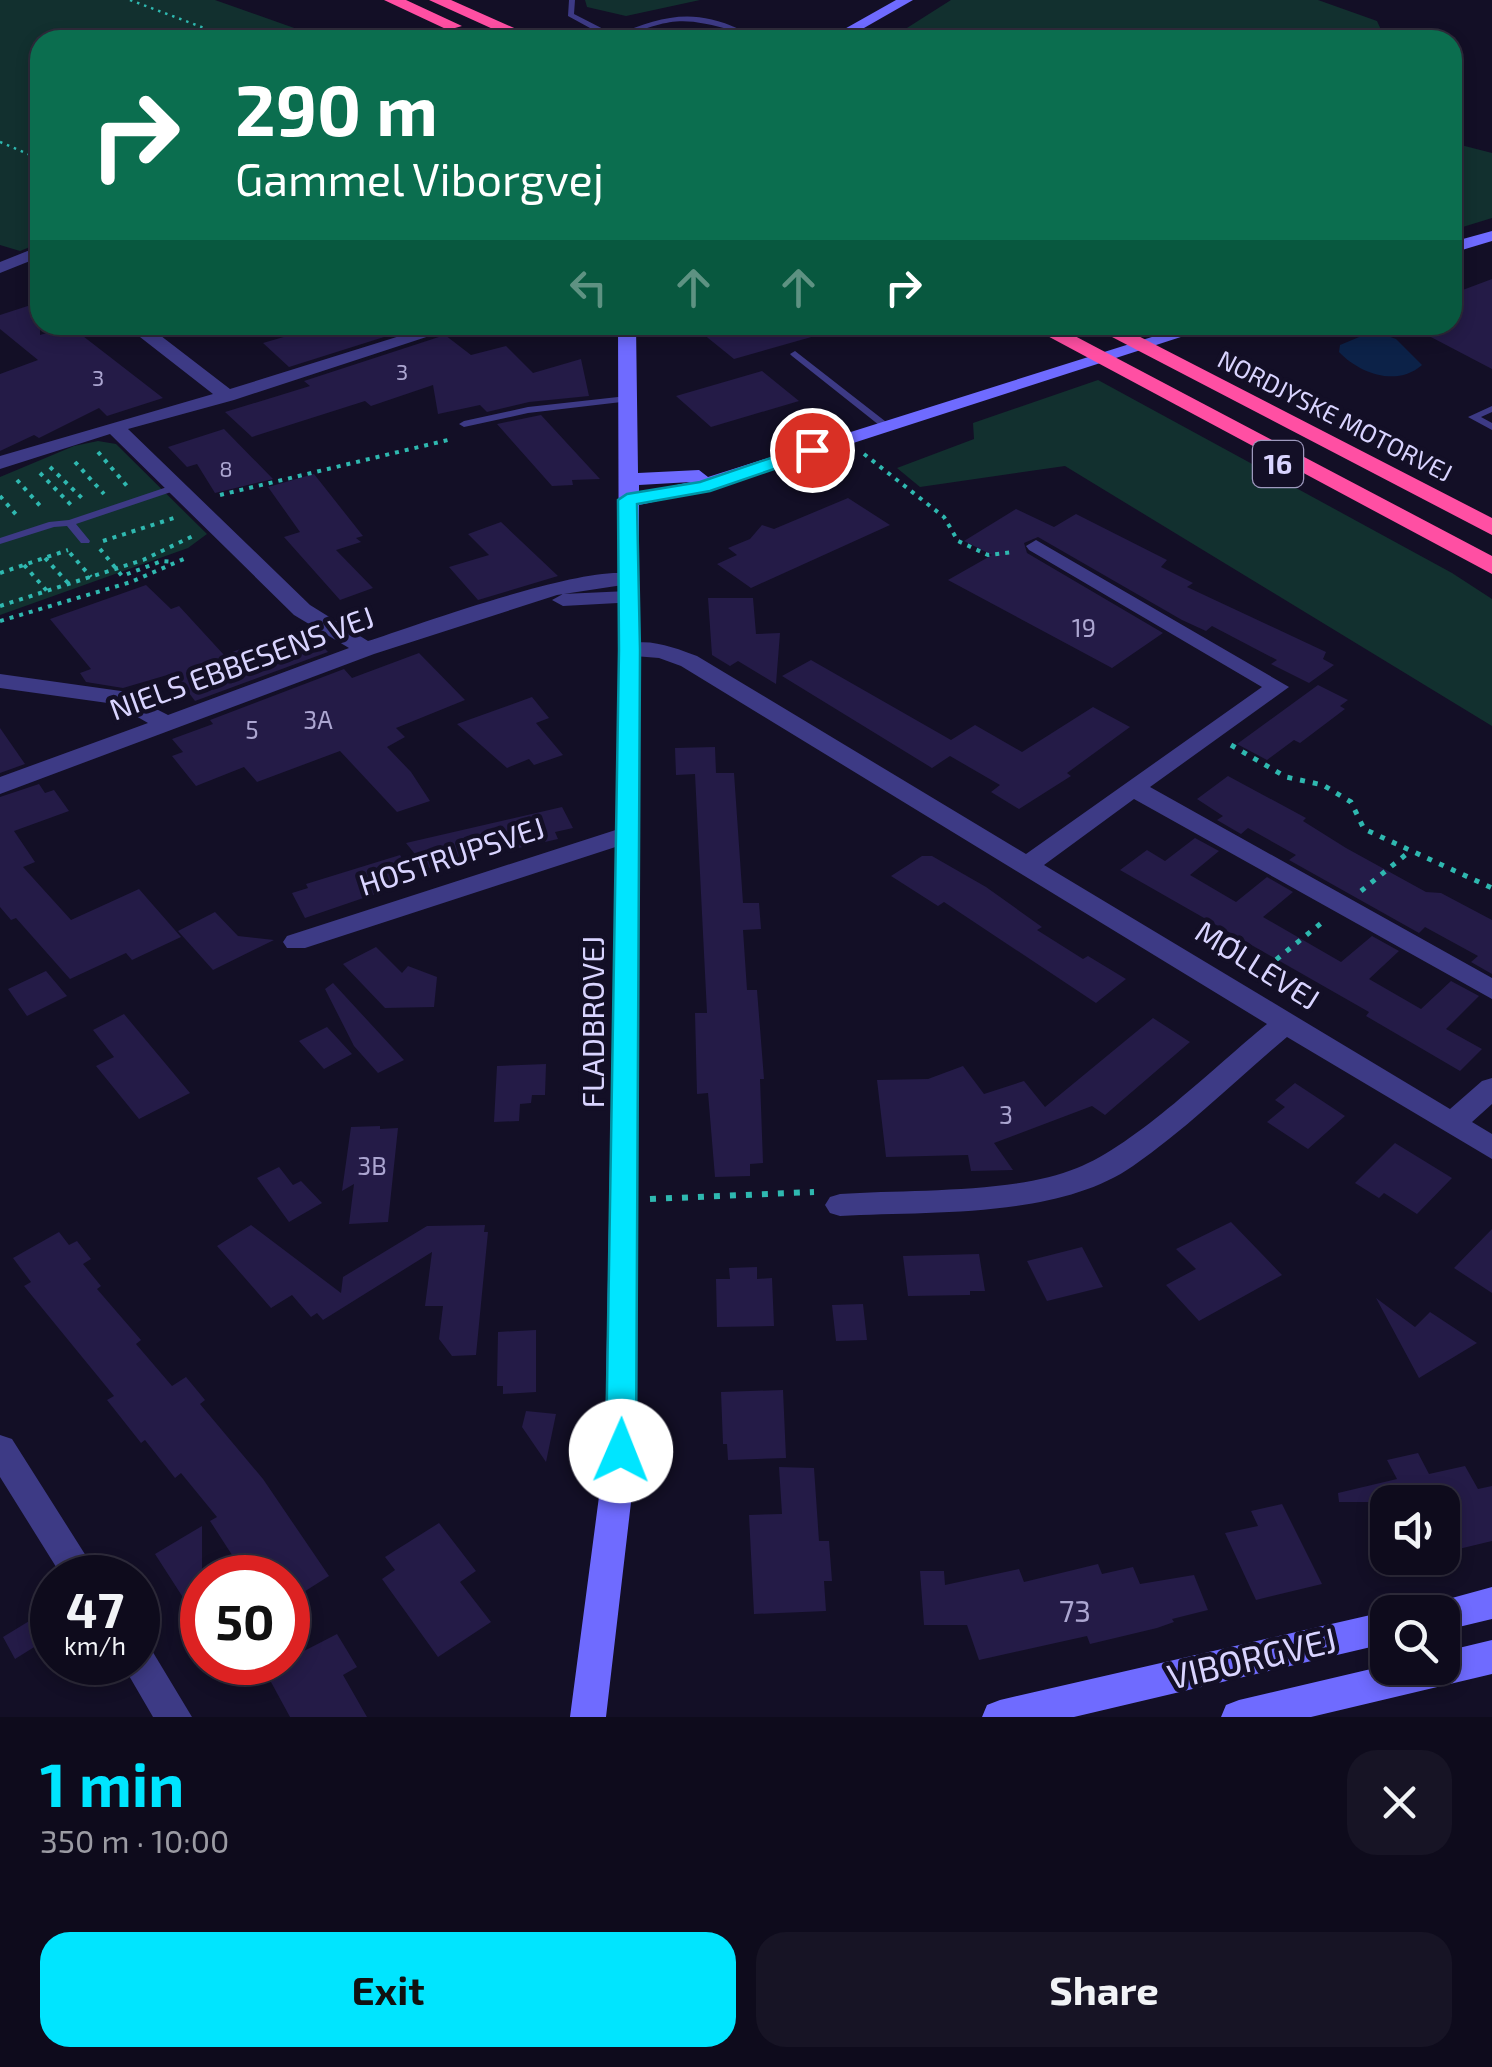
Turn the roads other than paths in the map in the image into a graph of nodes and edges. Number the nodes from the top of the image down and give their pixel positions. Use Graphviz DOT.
graph roads {
  1 [pos="392,0"];
  2 [pos="437,0"];
  3 [pos="572,0"];
  4 [pos="906,0"];
  5 [pos="462,30"];
  6 [pos="508,30"];
  7 [pos="599,30"];
  8 [pos="637,30"];
  9 [pos="735,30"];
  10 [pos="850,30"];
  11 [pos="1492,236"];
  12 [pos="1462,245"];
  13 [pos="30,256"];
  14 [pos="0,268"];
  15 [pos="149,335"];
  16 [pos="415,335"];
  17 [pos="627,335"];
  18 [pos="1057,335"];
  19 [pos="1119,335"];
  20 [pos="1176,335"];
  21 [pos="1066,340"];
  22 [pos="794,354"];
  23 [pos="1185,369"];
  24 [pos="228,396"];
  25 [pos="627,399"];
  26 [pos="1492,409"];
  27 [pos="464,424"];
  28 [pos="887,427"];
  29 [pos="1492,427"];
  30 [pos="109,436"];
  31 [pos="0,464"];
  32 [pos="627,490"];
  33 [pos="181,507"];
  34 [pos="1492,517"];
  35 [pos="70,523"];
  36 [pos="1492,528"];
  37 [pos="0,541"];
  38 [pos="86,541"];
  39 [pos="1036,546"];
  40 [pos="1492,566"];
  41 [pos="1492,586"];
  42 [pos="628,588"];
  43 [pos="366,649"];
  44 [pos="630,650"];
  45 [pos="0,680"];
  46 [pos="166,724"];
  47 [pos="0,786"];
  48 [pos="1133,788"];
  49 [pos="628,834"];
  50 [pos="1029,864"];
  51 [pos="296,942"];
  52 [pos="1492,990"];
  53 [pos="1287,1022"];
  54 [pos="1492,1088"];
  55 [pos="1452,1124"];
  56 [pos="1492,1148"];
  57 [pos="840,1205"];
  58 [pos="0,1449"];
  59 [pos="69,1555"];
  60 [pos="1492,1603"];
  61 [pos="1460,1610"];
  62 [pos="1370,1631"];
  63 [pos="1492,1657"];
  64 [pos="153,1685"];
  65 [pos="1008,1716"];
  66 [pos="174,1717"];
  67 [pos="588,1717"];
  68 [pos="1240,1717"];
  1 -- 5 [label="highway"];
  2 -- 6 [label="highway"];
  3 -- 7 [label="lane"];
  4 -- 10 [label="main road"];
  8 -- 9 [label="lane"];
  11 -- 12 [label="main road"];
  13 -- 14 [label="street"];
  15 -- 24 [label="street"];
  16 -- 24 [label="street"];
  17 -- 25 [label="main road, FLADBROVEJ"];
  18 -- 21 [label="highway, NORDJYSKE MOTORVEJ"];
  19 -- 23 [label="highway, NORDJYSKE MOTORVEJ"];
  20 -- 28 [label="main road"];
  21 -- 40 [label="highway, NORDJYSKE MOTORVEJ"];
  21 -- 41 [label="highway, 16"];
  22 -- 28 [label="lane"];
  23 -- 34 [label="highway, 16"];
  23 -- 36 [label="highway, NORDJYSKE MOTORVEJ"];
  24 -- 30 [label="street"];
  25 -- 27 [label="lane"];
  25 -- 32 [label="main road, FLADBROVEJ"];
  26 -- 29 [label="lane"];
  28 -- 32 [label="main road"];
  30 -- 31 [label="street"];
  30 -- 33 [label="street"];
  32 -- 42 [label="main road, FLADBROVEJ"];
  33 -- 35 [label="lane"];
  33 -- 43 [label="street"];
  35 -- 37 [label="lane"];
  35 -- 38 [label="lane"];
  39 -- 48 [label="street"];
  42 -- 43 [label="street, NIELS EBBESENS VEJ"];
  42 -- 44 [label="main road, FLADBROVEJ"];
  43 -- 46 [label="street, NIELS EBBESENS VEJ"];
  44 -- 49 [label="main road, FLADBROVEJ"];
  44 -- 50 [label="street, MØLLEVEJ"];
  45 -- 46 [label="street"];
  46 -- 47 [label="street, NIELS EBBESENS VEJ"];
  48 -- 50 [label="street"];
  48 -- 52 [label="street"];
  49 -- 51 [label="street, HOSTRUPSVEJ"];
  49 -- 67 [label="main road, FLADBROVEJ"];
  50 -- 53 [label="street, MØLLEVEJ"];
  53 -- 55 [label="street, MØLLEVEJ"];
  53 -- 57 [label="street"];
  54 -- 55 [label="street"];
  55 -- 56 [label="street, MØLLEVEJ"];
  58 -- 59 [label="street"];
  60 -- 61 [label="main road"];
  62 -- 65 [label="main road, VIBORGVEJ"];
  63 -- 68 [label="main road, VIBORGVEJ"];
  64 -- 66 [label="street"];
}
